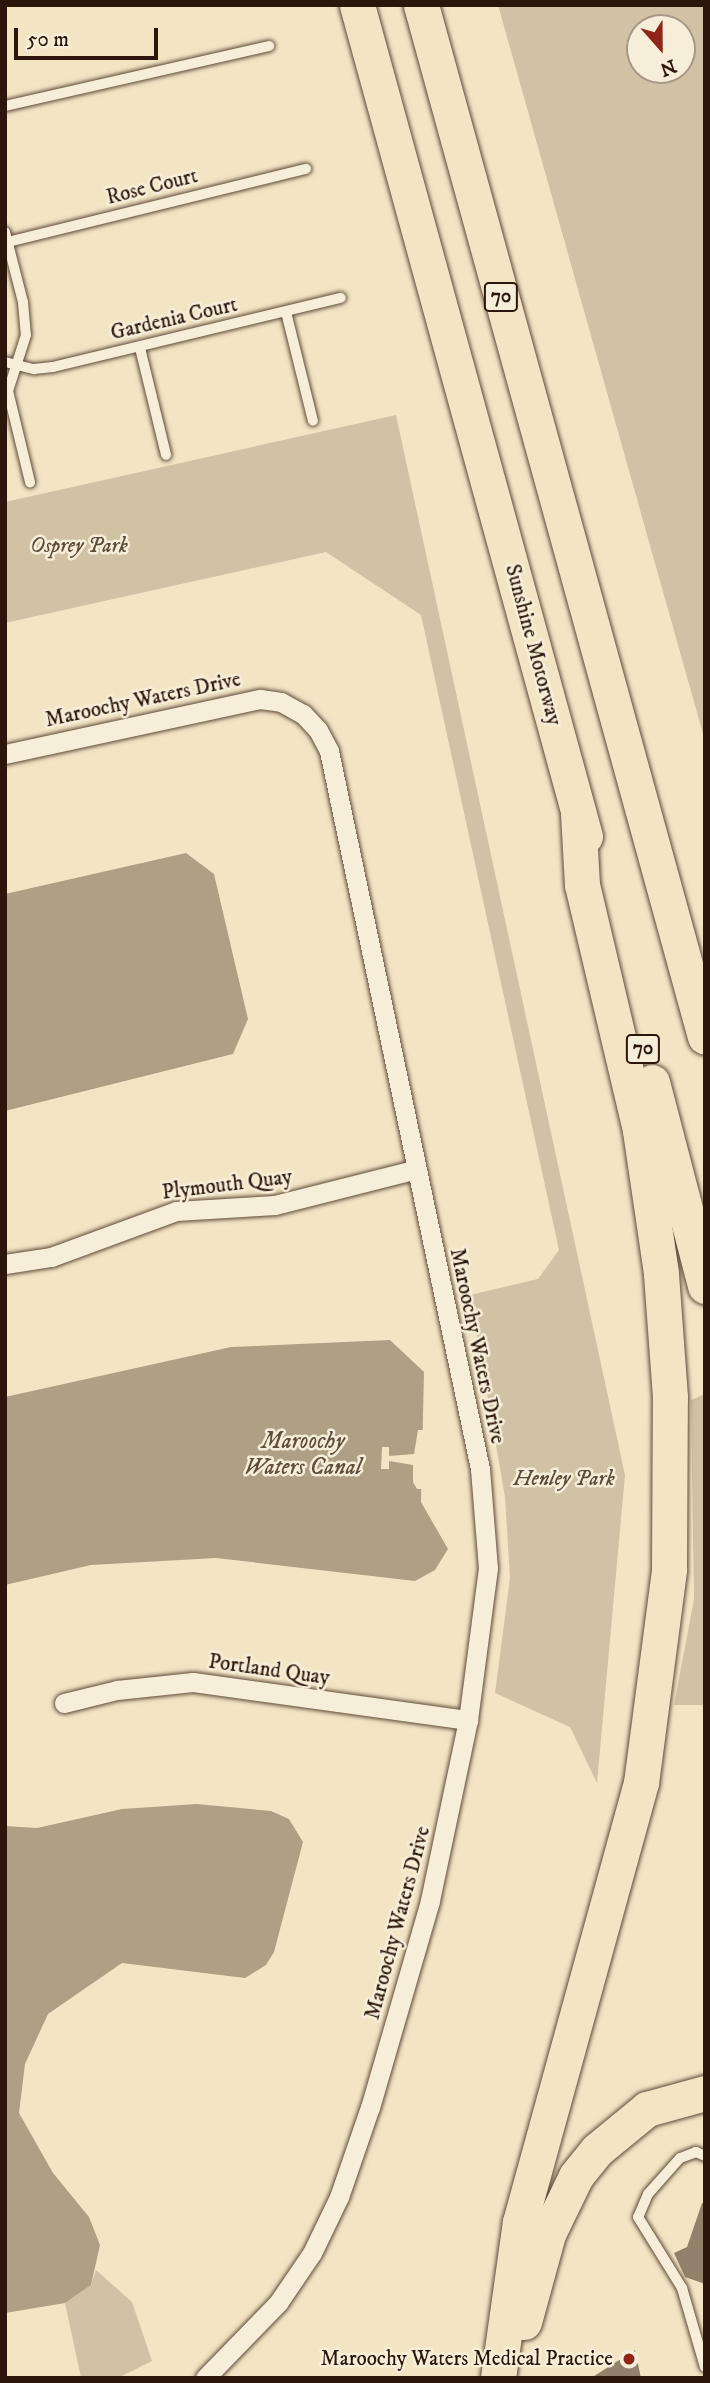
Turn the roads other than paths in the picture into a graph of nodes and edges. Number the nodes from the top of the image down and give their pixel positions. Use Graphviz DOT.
graph roads {
  1 [pos="357,5"];
  2 [pos="421,5"];
  3 [pos="270,46"];
  4 [pos="5,106"];
  5 [pos="306,169"];
  6 [pos="7,237"];
  7 [pos="341,298"];
  8 [pos="286,312"];
  9 [pos="139,348"];
  10 [pos="11,364"];
  11 [pos="313,421"];
  12 [pos="166,455"];
  13 [pos="30,482"];
  14 [pos="5,754"];
  15 [pos="578,813"];
  16 [pos="649,832"];
  17 [pos="705,944"];
  18 [pos="705,1037"];
  19 [pos="417,1169"];
  20 [pos="5,1264"];
  21 [pos="705,1286"];
  22 [pos="64,1703"];
  23 [pos="468,1720"];
  24 [pos="705,2093"];
  25 [pos="705,2156"];
  26 [pos="705,2367"];
  27 [pos="208,2377"];
  28 [pos="498,2378"];
  29 [pos="516,2378"];
  1 -- 15 [label="highway, Sunshine Motorway / 70"];
  2 -- 16 [label="highway, 70"];
  3 -- 4 [label="lane"];
  5 -- 6 [label="lane, Rose Court"];
  6 -- 10 [label="lane"];
  7 -- 8 [label="lane, Gardenia Court"];
  8 -- 9 [label="lane, Gardenia Court"];
  8 -- 11 [label="lane"];
  9 -- 10 [label="lane, Gardenia Court"];
  9 -- 12 [label="lane"];
  10 -- 13 [label="lane"];
  14 -- 19 [label="street, Maroochy Waters Drive"];
  15 -- 21 [label="highway, Sunshine Motorway / 70"];
  15 -- 28 [label="highway"];
  16 -- 17 [label="highway"];
  16 -- 18 [label="highway, 70"];
  19 -- 20 [label="street, Plymouth Quay"];
  19 -- 23 [label="street, Maroochy Waters Drive"];
  22 -- 23 [label="street, Portland Quay"];
  23 -- 27 [label="street, Maroochy Waters Drive"];
  24 -- 29 [label="highway"];
  25 -- 26 [label="lane"];
}
